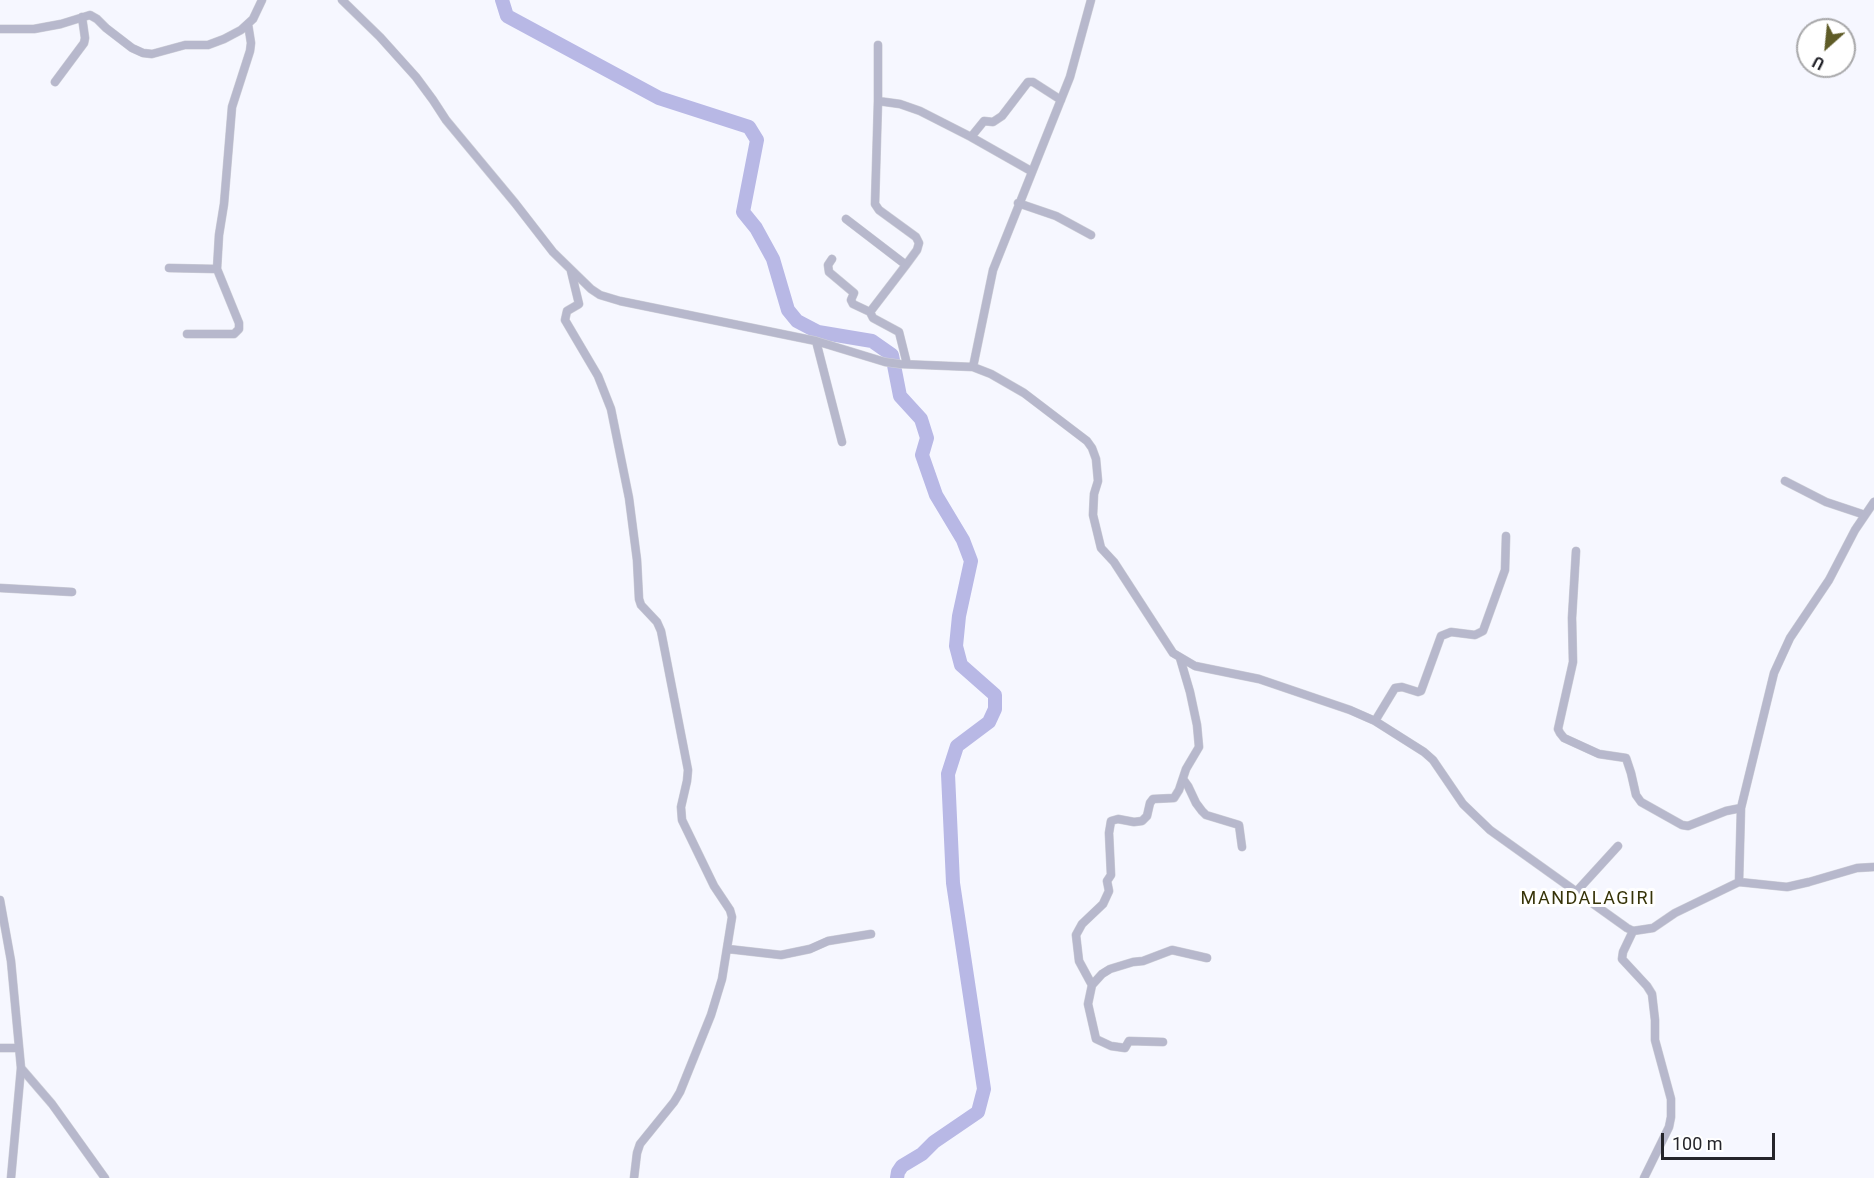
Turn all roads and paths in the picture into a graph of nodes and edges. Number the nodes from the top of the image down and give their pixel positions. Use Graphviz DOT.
graph roads {
  1 [pos="262,0"];
  2 [pos="342,0"];
  3 [pos="1091,0"];
  4 [pos="82,17"];
  5 [pos="248,24"];
  6 [pos="0,29"];
  7 [pos="878,45"];
  8 [pos="55,82"];
  9 [pos="878,100"];
  10 [pos="1061,100"];
  11 [pos="971,137"];
  12 [pos="1031,171"];
  13 [pos="1018,203"];
  14 [pos="846,219"];
  15 [pos="1091,235"];
  16 [pos="832,259"];
  17 [pos="906,265"];
  18 [pos="169,268"];
  19 [pos="570,268"];
  20 [pos="217,269"];
  21 [pos="870,312"];
  22 [pos="187,334"];
  23 [pos="816,341"];
  24 [pos="903,364"];
  25 [pos="973,367"];
  26 [pos="842,442"];
  27 [pos="1785,481"];
  28 [pos="1874,502"];
  29 [pos="1865,515"];
  30 [pos="1506,536"];
  31 [pos="1576,551"];
  32 [pos="0,588"];
  33 [pos="72,592"];
  34 [pos="1180,658"];
  35 [pos="1376,721"];
  36 [pos="1183,779"];
  37 [pos="1742,808"];
  38 [pos="1618,846"];
  39 [pos="1242,847"];
  40 [pos="1874,867"];
  41 [pos="1738,882"];
  42 [pos="1576,892"];
  43 [pos="0,900"];
  44 [pos="1634,931"];
  45 [pos="871,934"];
  46 [pos="728,949"];
  47 [pos="1207,958"];
  48 [pos="1092,985"];
  49 [pos="1163,1042"];
  50 [pos="0,1048"];
  51 [pos="20,1048"];
  52 [pos="21,1068"];
  53 [pos="11,1178"];
  54 [pos="105,1178"];
  55 [pos="634,1178"];
  56 [pos="1644,1178"];
  1 -- 5 [label="street"];
  2 -- 19 [label="street"];
  3 -- 10 [label="street"];
  4 -- 5 [label="street"];
  4 -- 6 [label="street"];
  4 -- 8 [label="street"];
  5 -- 20 [label="street"];
  7 -- 9 [label="street"];
  9 -- 11 [label="street"];
  9 -- 17 [label="street"];
  10 -- 11 [label="street"];
  10 -- 12 [label="street"];
  11 -- 12 [label="street"];
  12 -- 13 [label="street"];
  13 -- 15 [label="street"];
  13 -- 25 [label="street"];
  14 -- 17 [label="street"];
  16 -- 21 [label="street"];
  17 -- 21 [label="street"];
  18 -- 20 [label="street"];
  19 -- 23 [label="street"];
  19 -- 46 [label="street"];
  20 -- 22 [label="street"];
  21 -- 24 [label="street"];
  23 -- 24 [label="street"];
  23 -- 26 [label="street"];
  24 -- 25 [label="street"];
  25 -- 34 [label="street"];
  27 -- 29 [label="street"];
  28 -- 29 [label="street"];
  29 -- 37 [label="street"];
  30 -- 35 [label="street"];
  31 -- 37 [label="street"];
  32 -- 33 [label="street"];
  34 -- 35 [label="street"];
  34 -- 36 [label="street"];
  35 -- 42 [label="street"];
  36 -- 39 [label="street"];
  36 -- 48 [label="street"];
  37 -- 41 [label="street"];
  38 -- 42 [label="street"];
  40 -- 41 [label="street"];
  41 -- 44 [label="street"];
  42 -- 44 [label="street"];
  43 -- 51 [label="street"];
  44 -- 56 [label="street"];
  45 -- 46 [label="street"];
  46 -- 55 [label="street"];
  47 -- 48 [label="street"];
  48 -- 49 [label="street"];
  50 -- 51 [label="street"];
  51 -- 52 [label="street"];
  52 -- 53 [label="street"];
  52 -- 54 [label="street"];
}
